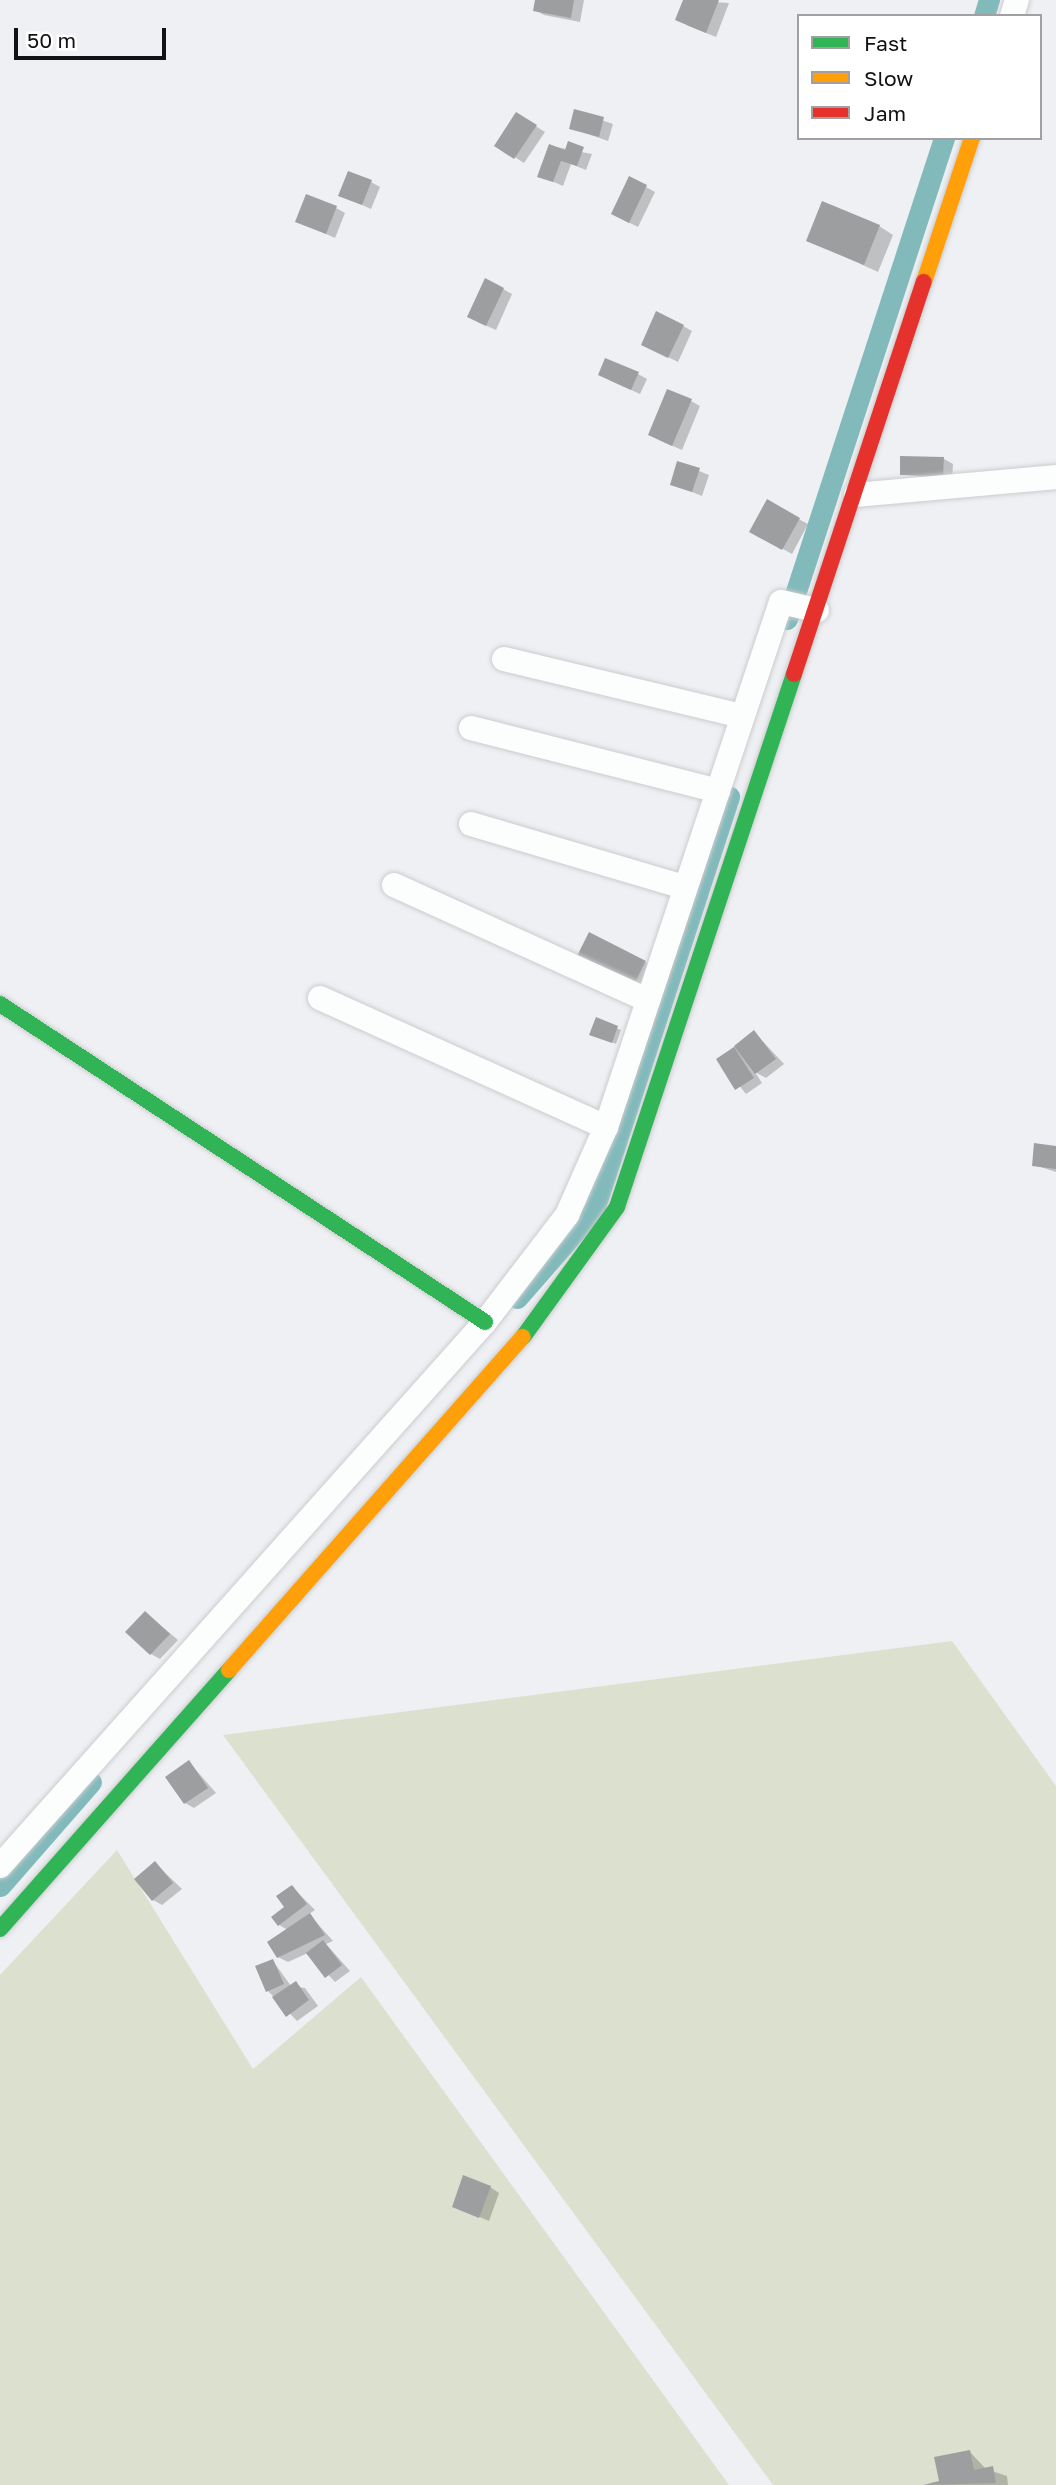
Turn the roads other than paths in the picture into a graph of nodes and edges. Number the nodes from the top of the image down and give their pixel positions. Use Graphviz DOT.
graph roads {
  1 [pos="971,140"];
  2 [pos="1056,477"];
  3 [pos="856,495"];
  4 [pos="803,607"];
  5 [pos="504,659"];
  6 [pos="743,716"];
  7 [pos="471,728"];
  8 [pos="718,791"];
  9 [pos="471,824"];
  10 [pos="394,885"];
  11 [pos="684,887"];
  12 [pos="320,998"];
  13 [pos="647,1000"];
  14 [pos="0,1004"];
  15 [pos="606,1127"];
  16 [pos="546,1248"];
  17 [pos="570,1269"];
  18 [pos="485,1322"];
  19 [pos="0,1866"];
  20 [pos="0,1929"];
  1 -- 3 [label="street"];
  2 -- 3 [label="street"];
  3 -- 4 [label="street"];
  4 -- 6 [label="street"];
  4 -- 17 [label="street"];
  5 -- 6 [label="street"];
  6 -- 8 [label="street"];
  7 -- 8 [label="street"];
  8 -- 11 [label="street"];
  9 -- 11 [label="street"];
  10 -- 13 [label="street"];
  11 -- 13 [label="street"];
  12 -- 15 [label="street"];
  13 -- 15 [label="street"];
  14 -- 18 [label="street"];
  15 -- 16 [label="street"];
  16 -- 17 [label="street"];
  16 -- 18 [label="street"];
  17 -- 20 [label="street"];
  18 -- 19 [label="street"];
}
